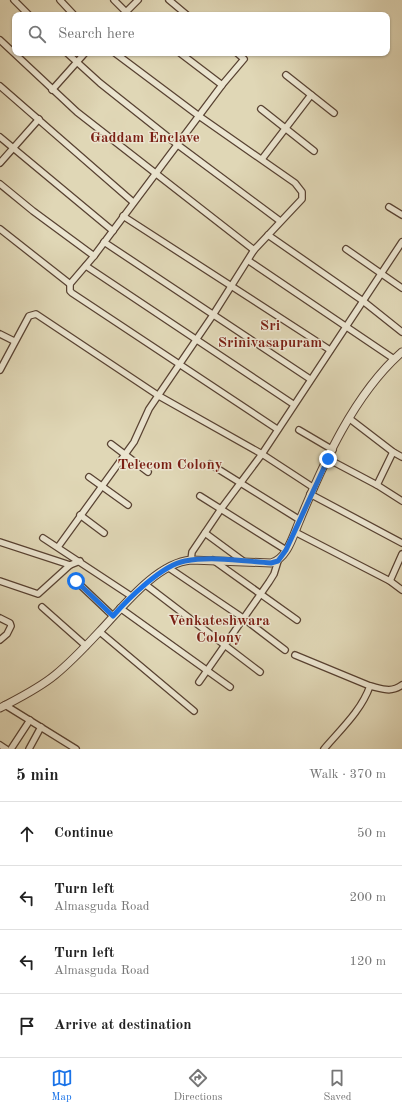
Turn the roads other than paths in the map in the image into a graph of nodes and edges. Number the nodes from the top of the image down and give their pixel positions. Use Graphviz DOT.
graph roads {
  1 [pos="14,0"];
  2 [pos="60,0"];
  3 [pos="114,0"];
  4 [pos="138,0"];
  5 [pos="169,0"];
  6 [pos="26,12"];
  7 [pos="71,12"];
  8 [pos="124,12"];
  9 [pos="128,12"];
  10 [pos="183,12"];
  11 [pos="0,40"];
  12 [pos="12,52"];
  13 [pos="17,56"];
  14 [pos="69,56"];
  15 [pos="83,56"];
  16 [pos="119,56"];
  17 [pos="184,56"];
  18 [pos="240,56"];
  19 [pos="77,63"];
  20 [pos="286,75"];
  21 [pos="222,85"];
  22 [pos="0,86"];
  23 [pos="52,90"];
  24 [pos="311,95"];
  25 [pos="261,109"];
  26 [pos="334,113"];
  27 [pos="199,116"];
  28 [pos="39,119"];
  29 [pos="286,128"];
  30 [pos="0,137"];
  31 [pos="178,145"];
  32 [pos="12,148"];
  33 [pos="314,151"];
  34 [pos="262,159"];
  35 [pos="0,163"];
  36 [pos="155,174"];
  37 [pos="0,184"];
  38 [pos="133,202"];
  39 [pos="389,207"];
  40 [pos="402,215"];
  41 [pos="123,216"];
  42 [pos="280,221"];
  43 [pos="0,229"];
  44 [pos="113,231"];
  45 [pos="268,235"];
  46 [pos="104,242"];
  47 [pos="402,242"];
  48 [pos="346,249"];
  49 [pos="254,250"];
  50 [pos="400,250"];
  51 [pos="94,256"];
  52 [pos="249,261"];
  53 [pos="86,266"];
  54 [pos="381,274"];
  55 [pos="70,284"];
  56 [pos="230,286"];
  57 [pos="402,288"];
  58 [pos="363,301"];
  59 [pos="213,315"];
  60 [pos="346,326"];
  61 [pos="402,332"];
  62 [pos="0,334"];
  63 [pos="196,338"];
  64 [pos="14,341"];
  65 [pos="330,350"];
  66 [pos="402,352"];
  67 [pos="394,359"];
  68 [pos="2,361"];
  69 [pos="179,365"];
  70 [pos="0,370"];
  71 [pos="310,379"];
  72 [pos="159,396"];
  73 [pos="294,404"];
  74 [pos="350,419"];
  75 [pos="277,429"];
  76 [pos="299,430"];
  77 [pos="111,444"];
  78 [pos="333,450"];
  79 [pos="393,452"];
  80 [pos="125,454"];
  81 [pos="262,454"];
  82 [pos="402,457"];
  83 [pos="328,459"];
  84 [pos="210,464"];
  85 [pos="148,472"];
  86 [pos="89,477"];
  87 [pos="241,482"];
  88 [pos="377,485"];
  89 [pos="102,486"];
  90 [pos="312,491"];
  91 [pos="200,496"];
  92 [pos="402,502"];
  93 [pos="128,505"];
  94 [pos="221,509"];
  95 [pos="80,516"];
  96 [pos="300,520"];
  97 [pos="295,532"];
  98 [pos="104,533"];
  99 [pos="204,533"];
  100 [pos="43,538"];
  101 [pos="0,542"];
  102 [pos="402,543"];
  103 [pos="58,546"];
  104 [pos="286,550"];
  105 [pos="402,554"];
  106 [pos="191,560"];
  107 [pos="213,560"];
  108 [pos="80,561"];
  109 [pos="243,561"];
  110 [pos="278,561"];
  111 [pos="70,564"];
  112 [pos="169,568"];
  113 [pos="0,581"];
  114 [pos="76,581"];
  115 [pos="390,581"];
  116 [pos="146,585"];
  117 [pos="402,590"];
  118 [pos="261,593"];
  119 [pos="131,596"];
  120 [pos="42,607"];
  121 [pos="120,608"];
  122 [pos="113,616"];
  123 [pos="0,618"];
  124 [pos="243,618"];
  125 [pos="296,620"];
  126 [pos="100,632"];
  127 [pos="0,640"];
  128 [pos="225,645"];
  129 [pos="86,646"];
  130 [pos="285,650"];
  131 [pos="295,655"];
  132 [pos="207,671"];
  133 [pos="260,672"];
  134 [pos="199,682"];
  135 [pos="402,685"];
  136 [pos="230,686"];
  137 [pos="370,686"];
  138 [pos="3,707"];
  139 [pos="194,711"];
  140 [pos="30,720"];
  141 [pos="41,727"];
  142 [pos="0,745"];
  143 [pos="6,749"];
  144 [pos="11,749"];
  145 [pos="29,749"];
  146 [pos="74,749"];
  147 [pos="324,749"];
  1 -- 6 [label="street"];
  2 -- 7 [label="street"];
  3 -- 8 [label="street"];
  4 -- 9 [label="street"];
  5 -- 10 [label="street"];
  11 -- 12 [label="street"];
  13 -- 23 [label="street"];
  14 -- 19 [label="street"];
  15 -- 19 [label="street"];
  16 -- 27 [label="street"];
  17 -- 21 [label="street"];
  18 -- 21 [label="street"];
  19 -- 23 [label="street"];
  19 -- 31 [label="street"];
  20 -- 24 [label="street"];
  21 -- 27 [label="street"];
  22 -- 28 [label="street"];
  23 -- 36 [label="street"];
  24 -- 26 [label="street"];
  24 -- 29 [label="street"];
  25 -- 29 [label="street"];
  27 -- 31 [label="street"];
  27 -- 34 [label="street"];
  28 -- 32 [label="street"];
  28 -- 38 [label="street"];
  29 -- 33 [label="street"];
  29 -- 34 [label="street"];
  30 -- 32 [label="street"];
  31 -- 36 [label="street"];
  31 -- 42 [label="street"];
  32 -- 35 [label="street"];
  32 -- 44 [label="street"];
  34 -- 42 [label="street"];
  36 -- 38 [label="street"];
  36 -- 49 [label="street"];
  37 -- 51 [label="street"];
  38 -- 41 [label="street"];
  39 -- 40 [label="street"];
  41 -- 44 [label="street"];
  41 -- 56 [label="street"];
  42 -- 45 [label="street"];
  43 -- 55 [label="street"];
  44 -- 46 [label="street"];
  45 -- 49 [label="street"];
  45 -- 58 [label="street"];
  46 -- 51 [label="street"];
  46 -- 59 [label="street"];
  47 -- 50 [label="street"];
  48 -- 54 [label="street"];
  49 -- 52 [label="street"];
  50 -- 54 [label="street"];
  51 -- 53 [label="street"];
  52 -- 56 [label="street"];
  52 -- 60 [label="street"];
  53 -- 55 [label="street"];
  53 -- 63 [label="street"];
  54 -- 57 [label="street"];
  54 -- 58 [label="street"];
  55 -- 69 [label="street"];
  56 -- 59 [label="street"];
  56 -- 65 [label="street"];
  58 -- 60 [label="street"];
  58 -- 61 [label="street"];
  59 -- 63 [label="street"];
  59 -- 71 [label="street"];
  60 -- 65 [label="street"];
  60 -- 67 [label="street"];
  62 -- 64 [label="street"];
  63 -- 69 [label="street"];
  63 -- 73 [label="street"];
  64 -- 68 [label="street"];
  64 -- 72 [label="street"];
  65 -- 71 [label="street"];
  66 -- 67 [label="street"];
  67 -- 74 [label="street"];
  68 -- 70 [label="street"];
  69 -- 72 [label="street"];
  69 -- 75 [label="street"];
  71 -- 73 [label="street"];
  72 -- 80 [label="street"];
  72 -- 81 [label="street"];
  73 -- 75 [label="street"];
  74 -- 78 [label="street"];
  74 -- 79 [label="street"];
  75 -- 81 [label="street"];
  76 -- 78 [label="street"];
  77 -- 80 [label="street"];
  78 -- 83 [label="street"];
  79 -- 82 [label="street"];
  79 -- 88 [label="street"];
  80 -- 85 [label="street"];
  80 -- 89 [label="street"];
  81 -- 87 [label="street"];
  81 -- 90 [label="street"];
  83 -- 88 [label="street"];
  83 -- 90 [label="street"];
  84 -- 87 [label="street"];
  86 -- 89 [label="street"];
  87 -- 94 [label="street"];
  87 -- 96 [label="street"];
  88 -- 92 [label="street"];
  89 -- 93 [label="street"];
  89 -- 95 [label="street"];
  90 -- 96 [label="street"];
  90 -- 102 [label="street"];
  91 -- 94 [label="street"];
  94 -- 99 [label="street"];
  94 -- 104 [label="street"];
  95 -- 98 [label="street"];
  95 -- 103 [label="street"];
  96 -- 97 [label="street"];
  97 -- 104 [label="street"];
  97 -- 115 [label="street"];
  99 -- 106 [label="street"];
  99 -- 109 [label="street"];
  100 -- 103 [label="street"];
  101 -- 111 [label="street"];
  103 -- 108 [label="street"];
  104 -- 110 [label="street"];
  105 -- 115 [label="street"];
  106 -- 107 [label="street"];
  106 -- 112 [label="street"];
  107 -- 109 [label="street"];
  107 -- 118 [label="street"];
  108 -- 111 [label="street"];
  108 -- 119 [label="street"];
  109 -- 110 [label="street"];
  110 -- 118 [label="street"];
  111 -- 113 [label="street"];
  112 -- 116 [label="street"];
  112 -- 124 [label="street"];
  114 -- 122 [label="street"];
  115 -- 117 [label="street"];
  116 -- 119 [label="street"];
  116 -- 128 [label="street"];
  118 -- 124 [label="street"];
  118 -- 125 [label="street"];
  119 -- 121 [label="street"];
  120 -- 129 [label="street"];
  121 -- 122 [label="street"];
  121 -- 132 [label="street"];
  122 -- 126 [label="street"];
  123 -- 127 [label="street"];
  124 -- 128 [label="street"];
  124 -- 130 [label="street"];
  126 -- 129 [label="street"];
  126 -- 139 [label="street"];
  128 -- 132 [label="street"];
  128 -- 133 [label="street"];
  129 -- 138 [label="street"];
  131 -- 137 [label="street"];
  132 -- 134 [label="street"];
  132 -- 136 [label="street"];
  135 -- 137 [label="street"];
  137 -- 147 [label="street"];
  138 -- 140 [label="street"];
  140 -- 141 [label="street"];
  140 -- 144 [label="street"];
  141 -- 145 [label="street"];
  141 -- 146 [label="street"];
  142 -- 143 [label="street"];
}
